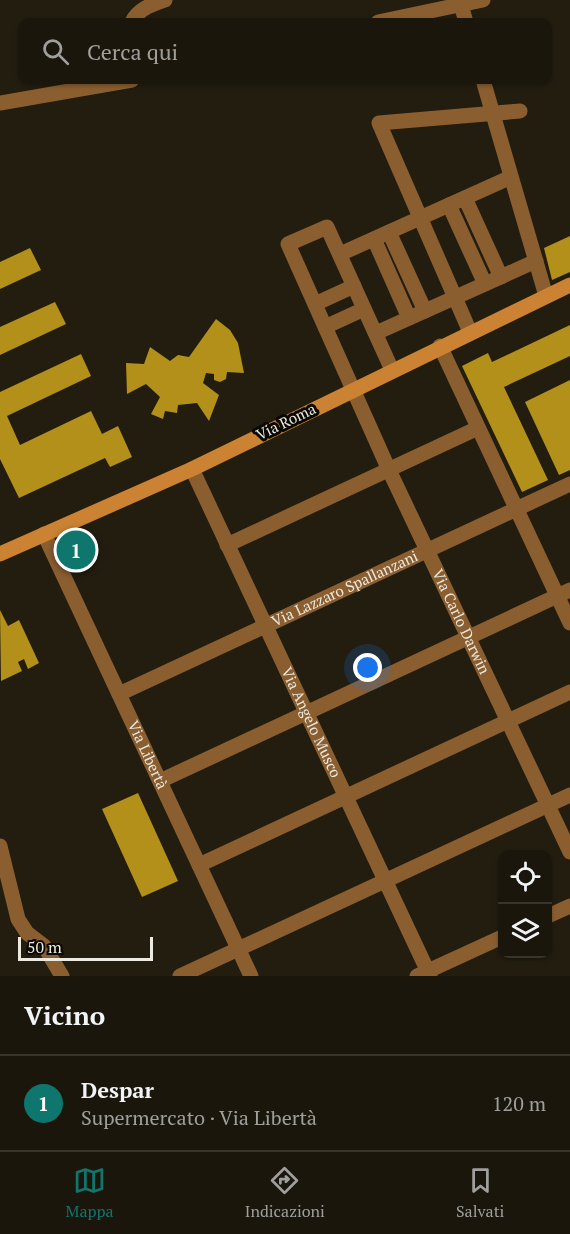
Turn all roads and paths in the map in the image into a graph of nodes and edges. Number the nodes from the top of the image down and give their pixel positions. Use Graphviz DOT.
graph roads {
  1 [pos="165,0"];
  2 [pos="483,0"];
  3 [pos="461,5"];
  4 [pos="134,18"];
  5 [pos="398,18"];
  6 [pos="465,18"];
  7 [pos="109,84"];
  8 [pos="484,84"];
  9 [pos="0,103"];
  10 [pos="520,111"];
  11 [pos="493,114"];
  12 [pos="511,177"];
  13 [pos="465,198"];
  14 [pos="449,205"];
  15 [pos="420,218"];
  16 [pos="389,232"];
  17 [pos="374,239"];
  18 [pos="339,254"];
  19 [pos="536,261"];
  20 [pos="501,277"];
  21 [pos="485,284"];
  22 [pos="570,285"];
  23 [pos="354,286"];
  24 [pos="546,296"];
  25 [pos="455,298"];
  26 [pos="315,304"];
  27 [pos="364,309"];
  28 [pos="425,311"];
  29 [pos="409,318"];
  30 [pos="325,327"];
  31 [pos="470,332"];
  32 [pos="376,333"];
  33 [pos="440,346"];
  34 [pos="392,370"];
  35 [pos="353,389"];
  36 [pos="478,428"];
  37 [pos="192,469"];
  38 [pos="389,470"];
  39 [pos="570,484"];
  40 [pos="517,509"];
  41 [pos="44,534"];
  42 [pos="227,544"];
  43 [pos="427,551"];
  44 [pos="0,554"];
  45 [pos="564,593"];
  46 [pos="570,623"];
  47 [pos="266,626"];
  48 [pos="467,638"];
  49 [pos="570,692"];
  50 [pos="119,694"];
  51 [pos="306,712"];
  52 [pos="507,722"];
  53 [pos="160,781"];
  54 [pos="570,795"];
  55 [pos="346,796"];
  56 [pos="546,806"];
  57 [pos="0,846"];
  58 [pos="570,852"];
  59 [pos="199,865"];
  60 [pos="385,880"];
  61 [pos="570,906"];
  62 [pos="552,914"];
  63 [pos="498,939"];
  64 [pos="239,949"];
  65 [pos="425,974"];
  66 [pos="62,976"];
  67 [pos="180,976"];
  68 [pos="251,976"];
  1 -- 4 [label="street"];
  2 -- 3 [label="street"];
  3 -- 5 [label="street"];
  3 -- 6 [label="street"];
  7 -- 9 [label="street"];
  8 -- 11 [label="street"];
  10 -- 11 [label="street"];
  11 -- 12 [label="street"];
  11 -- 15 [label="street"];
  12 -- 13 [label="street"];
  12 -- 19 [label="street"];
  13 -- 14 [label="street"];
  13 -- 20 [label="street"];
  14 -- 15 [label="street"];
  14 -- 21 [label="street"];
  15 -- 16 [label="street"];
  15 -- 25 [label="street"];
  16 -- 17 [label="street"];
  16 -- 28 [label="street"];
  17 -- 18 [label="street"];
  17 -- 29 [label="street"];
  18 -- 23 [label="street"];
  18 -- 26 [label="street, Via Carlo Darwin"];
  19 -- 20 [label="street"];
  19 -- 24 [label="street"];
  20 -- 21 [label="street"];
  21 -- 25 [label="street"];
  22 -- 24 [label="main road, Via Roma"];
  23 -- 26 [label="street"];
  23 -- 27 [label="street"];
  24 -- 31 [label="main road, Via Roma"];
  25 -- 28 [label="street"];
  25 -- 31 [label="street"];
  26 -- 30 [label="street, Via Carlo Darwin"];
  27 -- 30 [label="street"];
  27 -- 32 [label="street"];
  28 -- 29 [label="street"];
  29 -- 32 [label="street"];
  30 -- 35 [label="street, Via Carlo Darwin"];
  31 -- 33 [label="main road, Via Roma"];
  32 -- 34 [label="street"];
  33 -- 34 [label="main road, Via Roma"];
  33 -- 36 [label="street"];
  34 -- 35 [label="main road, Via Roma"];
  35 -- 37 [label="main road, Via Roma"];
  35 -- 38 [label="street, Via Carlo Darwin"];
  36 -- 38 [label="street"];
  36 -- 40 [label="street"];
  37 -- 41 [label="main road, Via Roma"];
  37 -- 42 [label="street, Via Angelo Musco"];
  38 -- 42 [label="street"];
  38 -- 43 [label="street, Via Carlo Darwin"];
  39 -- 40 [label="street, Via Lazzaro Spallanzani"];
  40 -- 43 [label="street, Via Lazzaro Spallanzani"];
  40 -- 45 [label="street"];
  41 -- 44 [label="main road, Via Roma"];
  41 -- 50 [label="street, Via Libertà"];
  42 -- 47 [label="street, Via Angelo Musco"];
  43 -- 47 [label="street, Via Lazzaro Spallanzani"];
  43 -- 48 [label="street, Via Carlo Darwin"];
  45 -- 46 [label="street"];
  45 -- 48 [label="street"];
  47 -- 50 [label="street, Via Lazzaro Spallanzani"];
  47 -- 51 [label="street, Via Angelo Musco"];
  48 -- 51 [label="street"];
  48 -- 52 [label="street, Via Carlo Darwin"];
  49 -- 52 [label="street"];
  50 -- 53 [label="street, Via Libertà"];
  51 -- 53 [label="street"];
  51 -- 55 [label="street, Via Angelo Musco"];
  52 -- 55 [label="street"];
  52 -- 56 [label="street, Via Carlo Darwin"];
  53 -- 59 [label="street, Via Libertà"];
  54 -- 56 [label="street"];
  55 -- 59 [label="street"];
  55 -- 60 [label="street, Via Angelo Musco"];
  56 -- 58 [label="street, Via Carlo Darwin"];
  56 -- 60 [label="street"];
  57 -- 66 [label="street"];
  59 -- 64 [label="street, Via Libertà"];
  60 -- 64 [label="street"];
  60 -- 65 [label="street, Via Angelo Musco"];
  61 -- 62 [label="street"];
  63 -- 65 [label="street"];
  64 -- 67 [label="street"];
  64 -- 68 [label="street, Via Libertà"];
}
